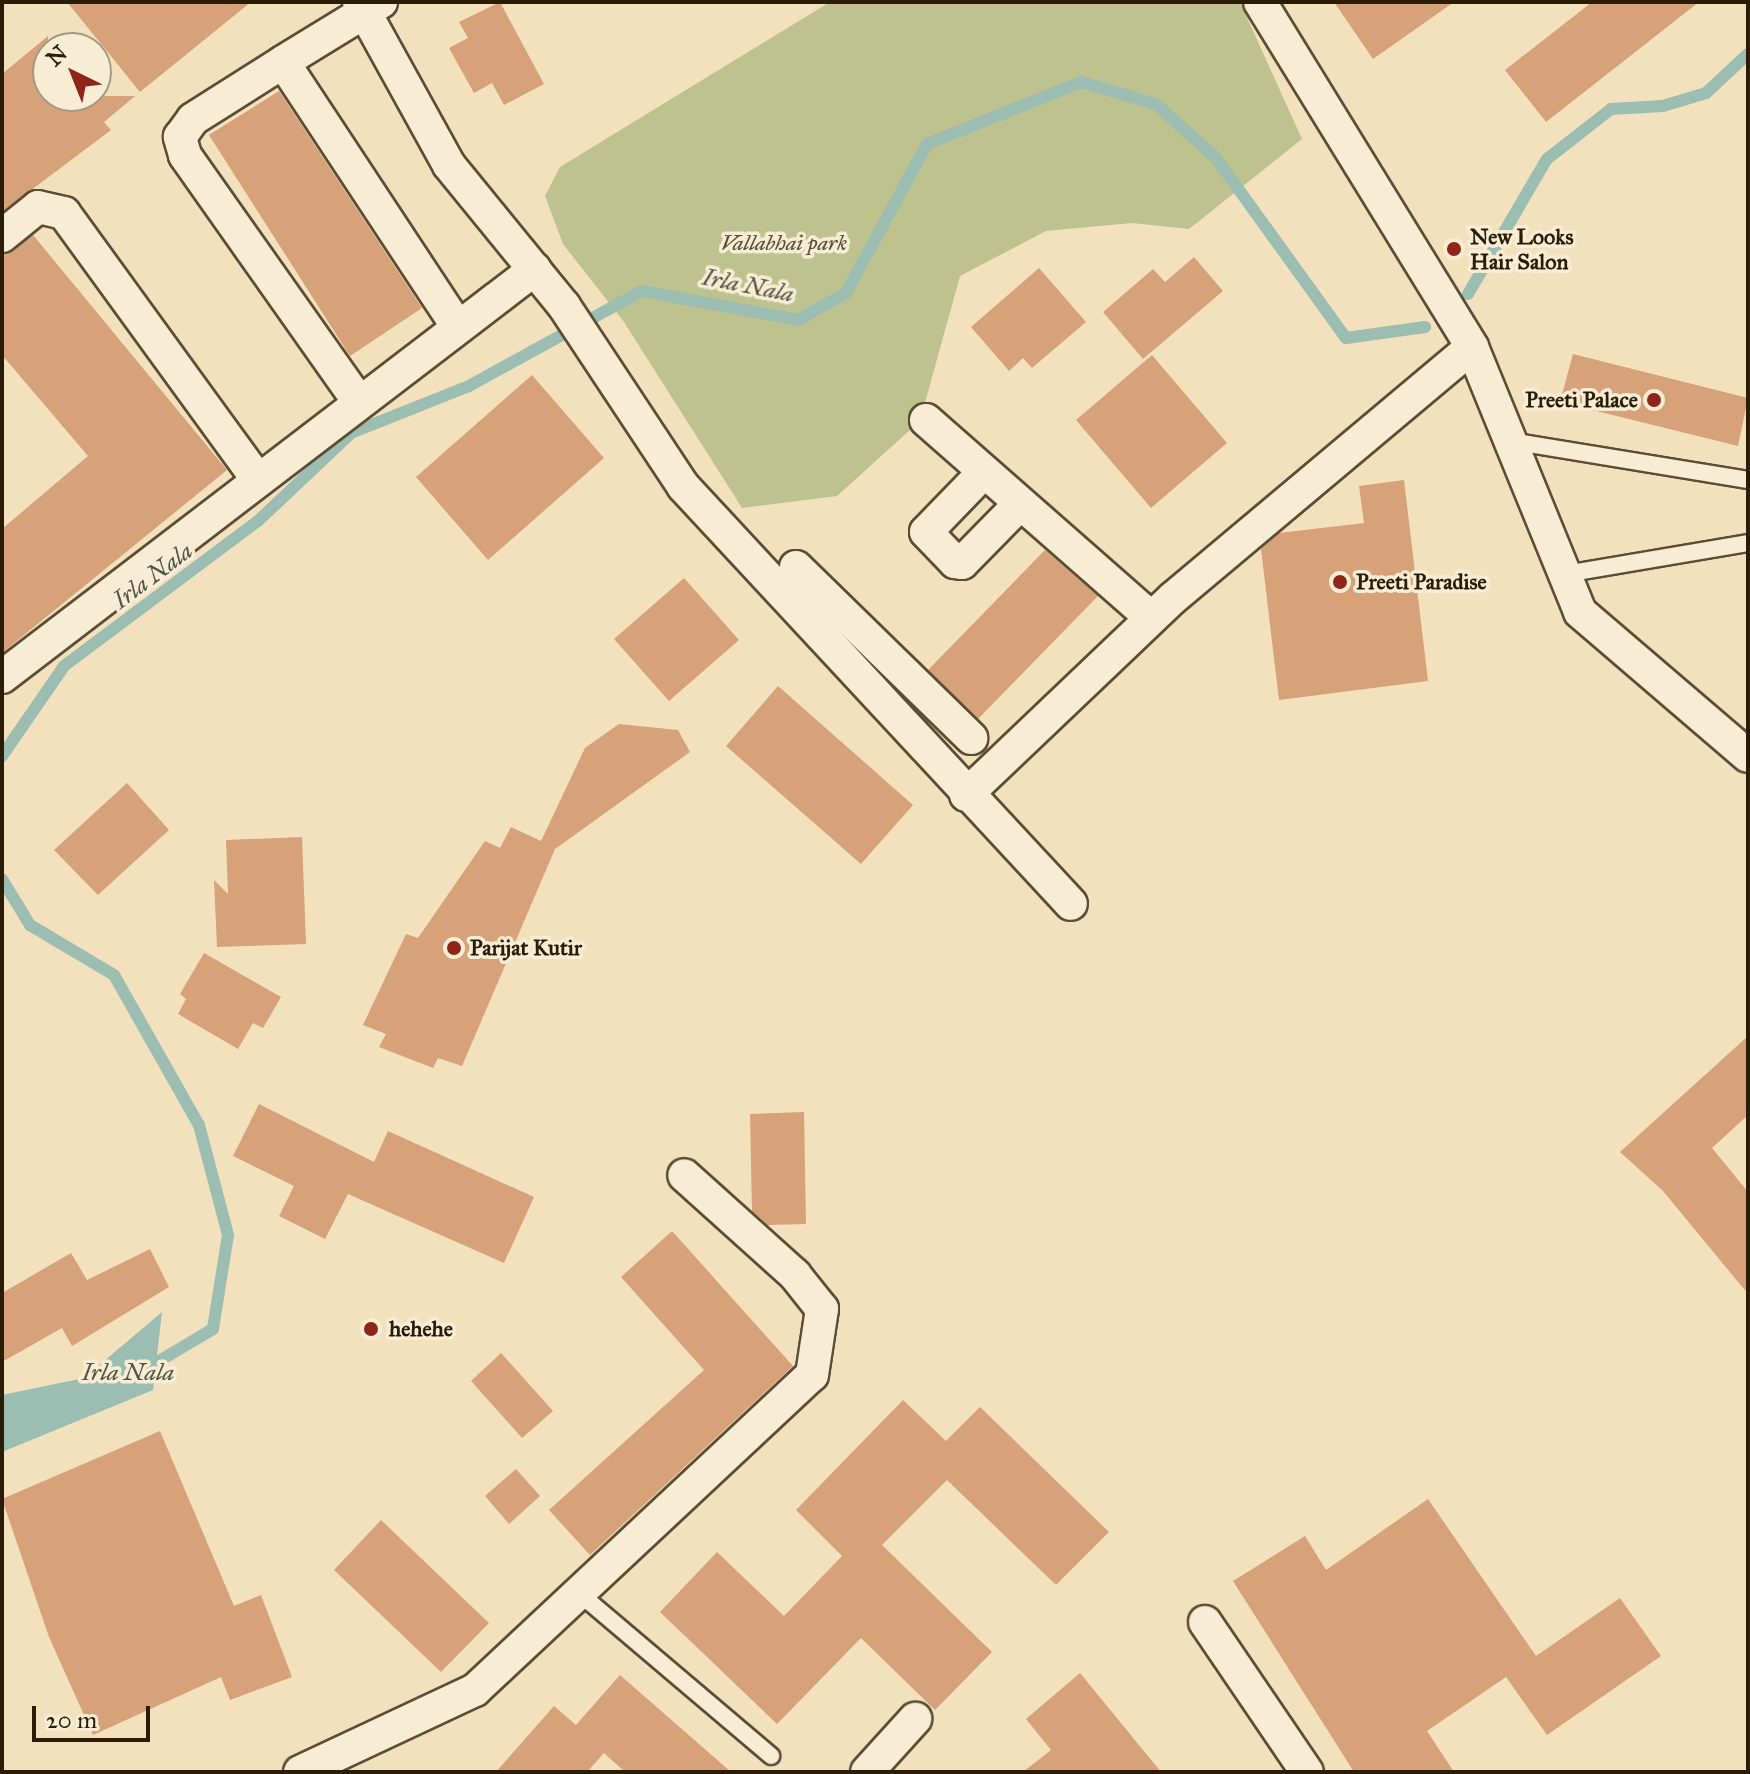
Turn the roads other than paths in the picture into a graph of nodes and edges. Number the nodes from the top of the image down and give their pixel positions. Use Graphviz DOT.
graph roads {
  1 [pos="1260,2"];
  2 [pos="368,5"];
  3 [pos="283,62"];
  4 [pos="2,236"];
  5 [pos="535,269"];
  6 [pos="457,326"];
  7 [pos="1472,347"];
  8 [pos="359,402"];
  9 [pos="926,420"];
  10 [pos="1510,441"];
  11 [pos="984,472"];
  12 [pos="258,480"];
  13 [pos="1748,480"];
  14 [pos="1020,504"];
  15 [pos="1748,543"];
  16 [pos="1565,574"];
  17 [pos="804,592"];
  18 [pos="1151,618"];
  19 [pos="2,677"];
  20 [pos="941,708"];
  21 [pos="912,736"];
  22 [pos="971,738"];
  23 [pos="1748,756"];
  24 [pos="966,795"];
  25 [pos="1071,904"];
  26 [pos="684,1175"];
  27 [pos="579,1593"];
  28 [pos="1205,1622"];
  29 [pos="915,1719"];
  30 [pos="771,1756"];
  31 [pos="300,1772"];
  32 [pos="867,1772"];
  33 [pos="1307,1772"];
  1 -- 7 [label="street"];
  2 -- 3 [label="street"];
  2 -- 5 [label="street"];
  3 -- 6 [label="street"];
  3 -- 8 [label="street"];
  4 -- 12 [label="street"];
  5 -- 6 [label="street"];
  5 -- 17 [label="street"];
  6 -- 8 [label="street"];
  7 -- 10 [label="street"];
  7 -- 18 [label="street"];
  8 -- 12 [label="street"];
  9 -- 11 [label="street"];
  10 -- 13 [label="lane"];
  10 -- 16 [label="street"];
  11 -- 14 [label="street"];
  11 -- 14 [label="street"];
  12 -- 19 [label="street"];
  14 -- 18 [label="street"];
  15 -- 16 [label="lane"];
  16 -- 23 [label="street"];
  17 -- 20 [label="street"];
  17 -- 21 [label="street"];
  18 -- 24 [label="street"];
  20 -- 21 [label="street"];
  20 -- 22 [label="street"];
  21 -- 24 [label="street"];
  24 -- 25 [label="street"];
  26 -- 27 [label="street"];
  27 -- 30 [label="lane"];
  27 -- 31 [label="street"];
  28 -- 33 [label="street"];
  29 -- 32 [label="street"];
}
